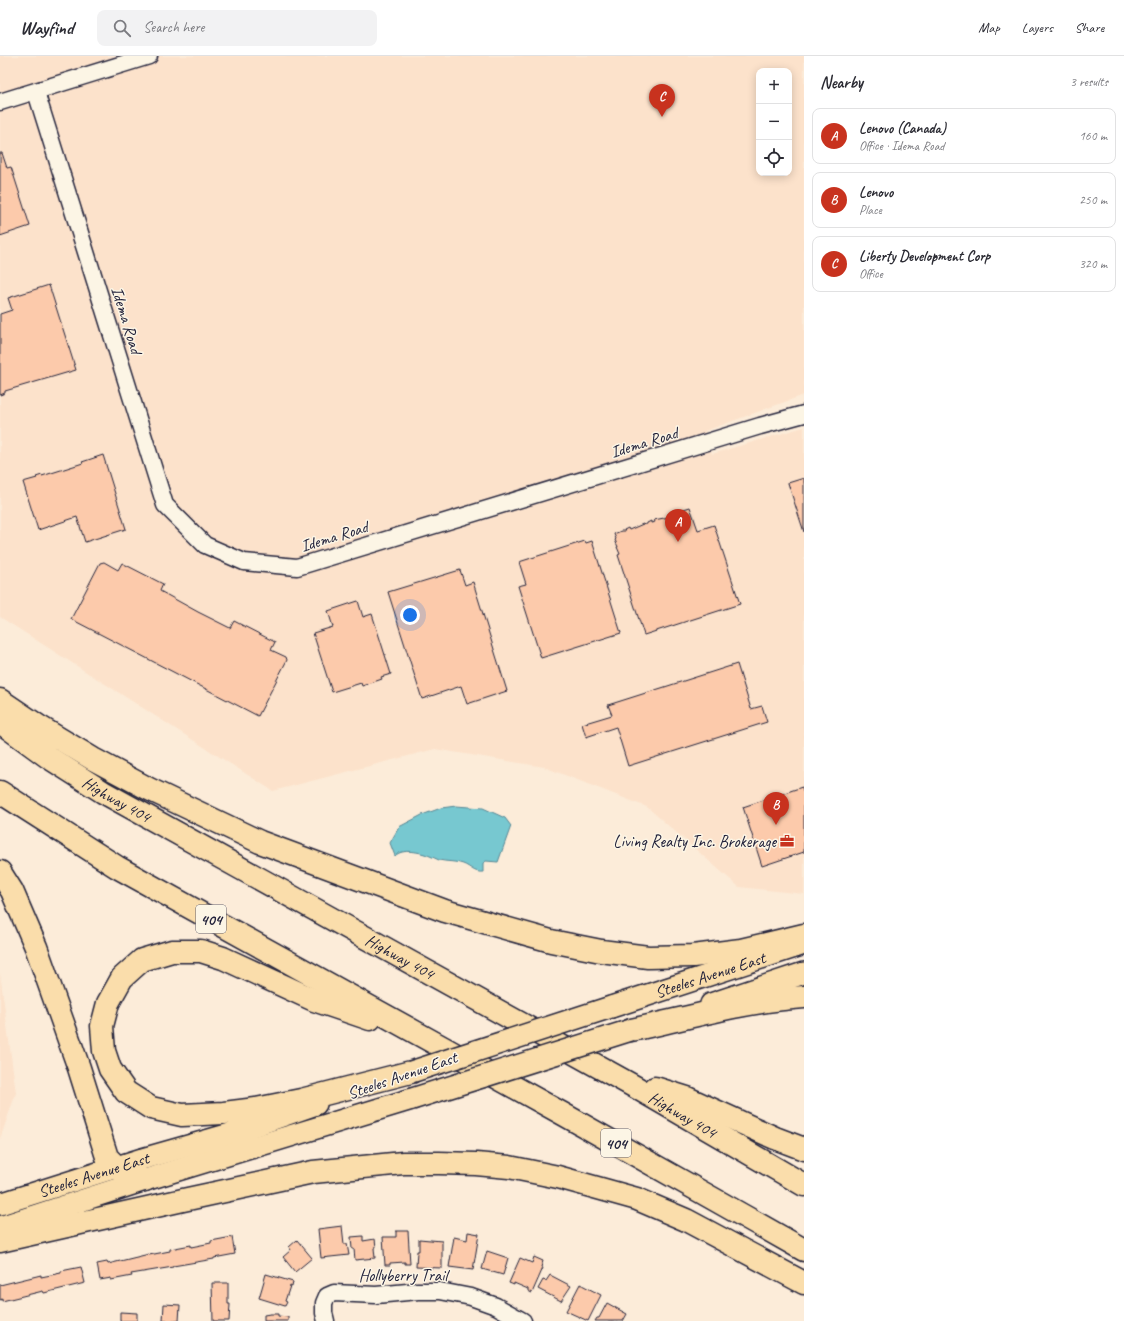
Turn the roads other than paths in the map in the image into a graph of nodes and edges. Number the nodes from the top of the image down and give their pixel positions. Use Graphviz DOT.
graph roads {
  1 [pos="149,56"];
  2 [pos="36,92"];
  3 [pos="0,102"];
  4 [pos="804,414"];
  5 [pos="0,700"];
  6 [pos="0,722"];
  7 [pos="0,792"];
  8 [pos="0,872"];
  9 [pos="804,936"];
  10 [pos="804,944"];
  11 [pos="804,974"];
  12 [pos="804,997"];
  13 [pos="631,1030"];
  14 [pos="426,1038"];
  15 [pos="411,1072"];
  16 [pos="612,1075"];
  17 [pos="804,1149"];
  18 [pos="116,1168"];
  19 [pos="145,1180"];
  20 [pos="804,1185"];
  21 [pos="0,1204"];
  22 [pos="0,1227"];
  23 [pos="0,1241"];
  24 [pos="804,1250"];
  25 [pos="804,1283"];
  26 [pos="326,1321"];
  27 [pos="523,1321"];
  1 -- 2 [label="street"];
  2 -- 3 [label="street"];
  2 -- 4 [label="street, Idema Road"];
  5 -- 9 [label="highway"];
  6 -- 16 [label="highway, Highway 404"];
  7 -- 14 [label="highway, 404"];
  8 -- 18 [label="highway"];
  10 -- 15 [label="main road, Steeles Avenue East, bridge"];
  11 -- 13 [label="main road, Steeles Avenue East"];
  12 -- 13 [label="highway"];
  13 -- 19 [label="main road, Steeles Avenue East, bridge"];
  14 -- 15 [label="highway"];
  14 -- 24 [label="highway, 404"];
  15 -- 18 [label="main road, Steeles Avenue East"];
  16 -- 17 [label="highway"];
  16 -- 20 [label="highway, Highway 404"];
  18 -- 19 [label="highway"];
  18 -- 21 [label="main road, Steeles Avenue East"];
  19 -- 22 [label="main road, Steeles Avenue East"];
  23 -- 25 [label="highway"];
  26 -- 27 [label="street, Hollyberry Trail"];
}
